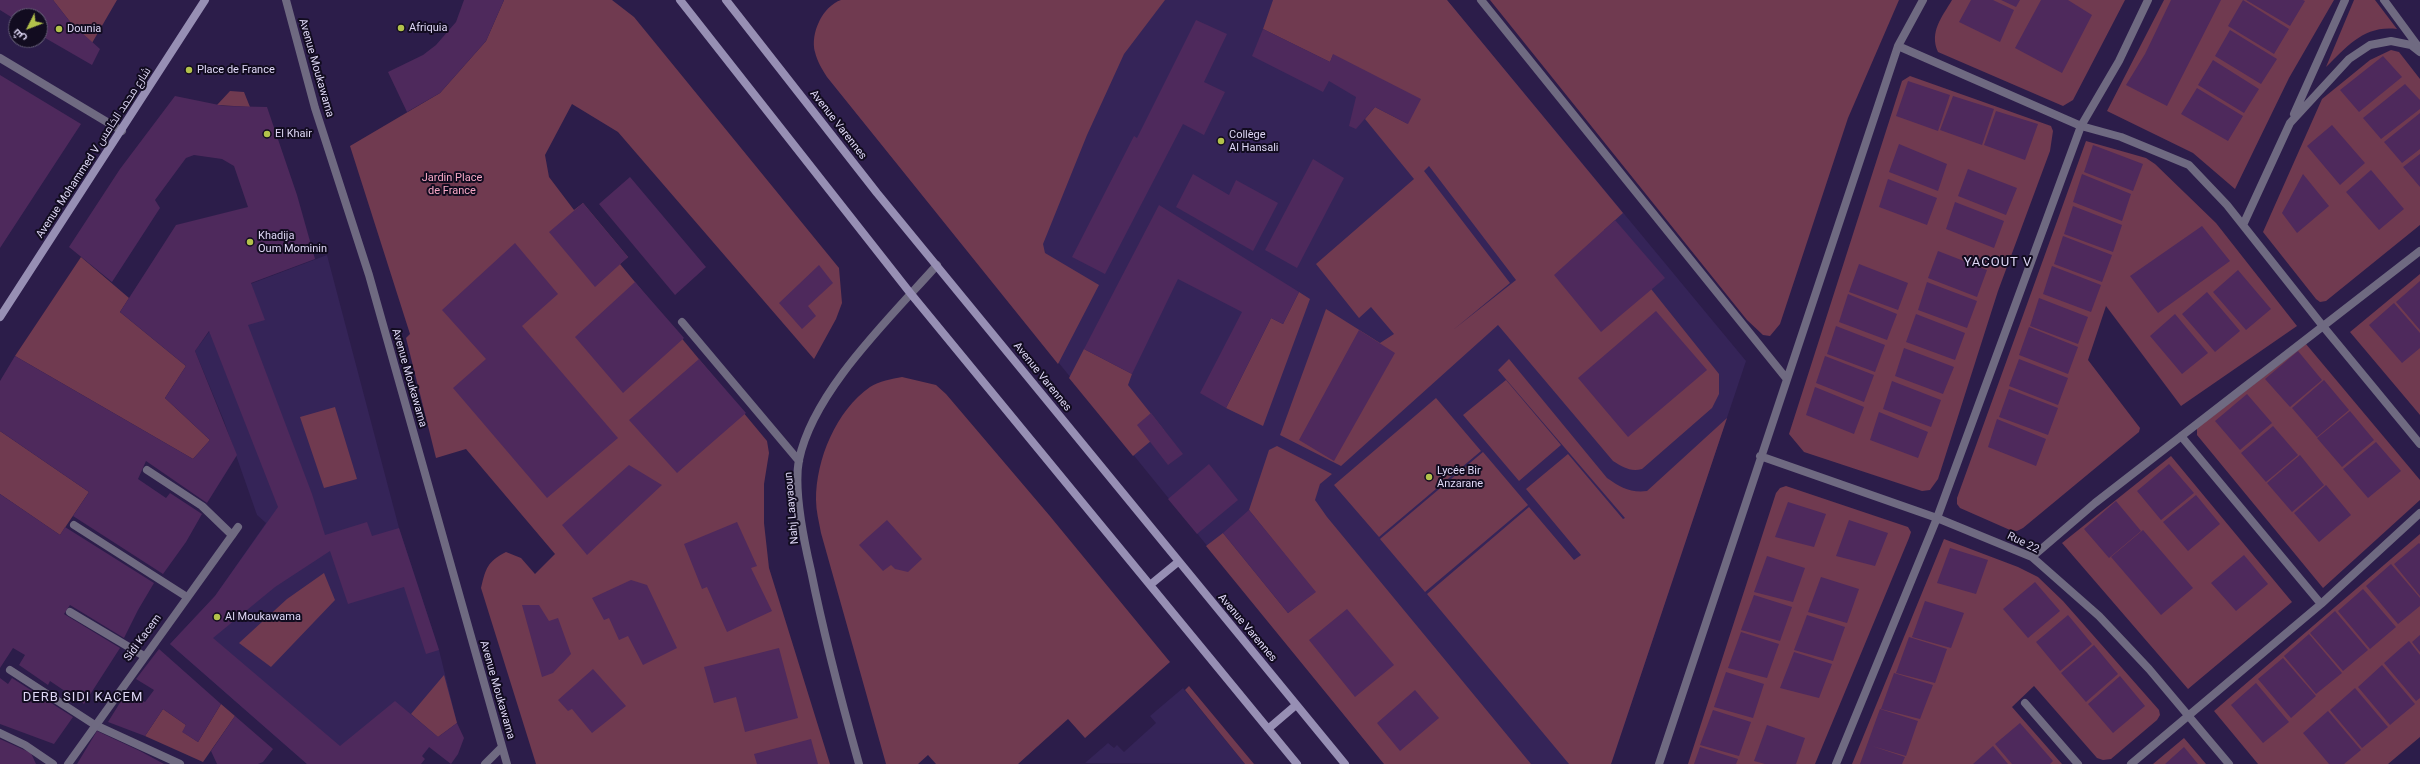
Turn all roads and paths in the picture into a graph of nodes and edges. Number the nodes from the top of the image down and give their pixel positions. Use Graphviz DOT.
graph roads {
  1 [pos="205,0"];
  2 [pos="286,0"];
  3 [pos="680,0"];
  4 [pos="726,0"];
  5 [pos="1481,0"];
  6 [pos="1923,0"];
  7 [pos="2148,0"];
  8 [pos="2345,0"];
  9 [pos="2384,0"];
  10 [pos="1898,46"];
  11 [pos="2420,49"];
  12 [pos="2420,52"];
  13 [pos="0,58"];
  14 [pos="2290,123"];
  15 [pos="2081,126"];
  16 [pos="122,131"];
  17 [pos="2243,226"];
  18 [pos="2420,251"];
  19 [pos="937,265"];
  20 [pos="912,294"];
  21 [pos="0,317"];
  22 [pos="682,322"];
  23 [pos="2322,326"];
  24 [pos="1786,378"];
  25 [pos="2181,436"];
  26 [pos="2420,444"];
  27 [pos="1760,456"];
  28 [pos="799,461"];
  29 [pos="147,470"];
  30 [pos="2420,513"];
  31 [pos="1937,518"];
  32 [pos="74,525"];
  33 [pos="238,527"];
  34 [pos="232,535"];
  35 [pos="2032,557"];
  36 [pos="1178,562"];
  37 [pos="1150,585"];
  38 [pos="187,597"];
  39 [pos="2321,604"];
  40 [pos="70,612"];
  41 [pos="144,656"];
  42 [pos="10,670"];
  43 [pos="2024,703"];
  44 [pos="1296,705"];
  45 [pos="2189,716"];
  46 [pos="95,725"];
  47 [pos="1268,729"];
  48 [pos="0,733"];
  49 [pos="502,747"];
  50 [pos="53,764"];
  51 [pos="68,764"];
  52 [pos="180,764"];
  53 [pos="485,764"];
  54 [pos="507,764"];
  55 [pos="859,764"];
  56 [pos="1297,764"];
  57 [pos="1345,764"];
  58 [pos="1659,764"];
  59 [pos="1836,764"];
  60 [pos="2078,764"];
  61 [pos="2131,764"];
  62 [pos="2228,764"];
  1 -- 16 [label="main road, Avenue Mohammed V شارع محمد الخامس"];
  2 -- 49 [label="street, Avenue Moukawama"];
  3 -- 20 [label="main road"];
  4 -- 19 [label="main road, Avenue Varennes"];
  5 -- 24 [label="street"];
  6 -- 10 [label="street"];
  7 -- 15 [label="street"];
  8 -- 14 [label="street"];
  9 -- 11 [label="street"];
  10 -- 15 [label="street"];
  10 -- 24 [label="street"];
  12 -- 14 [label="street"];
  13 -- 16 [label="street"];
  14 -- 17 [label="street"];
  15 -- 17 [label="street"];
  15 -- 31 [label="street"];
  16 -- 21 [label="main road, Avenue Mohammed V شارع محمد الخامس"];
  17 -- 23 [label="street"];
  18 -- 23 [label="street"];
  19 -- 20 [label="street, Nahj Laayaoun"];
  19 -- 36 [label="main road, Avenue Varennes"];
  20 -- 28 [label="street, Nahj Laayaoun"];
  20 -- 37 [label="main road"];
  22 -- 28 [label="street"];
  23 -- 25 [label="street"];
  23 -- 26 [label="street"];
  24 -- 27 [label="street"];
  25 -- 35 [label="street"];
  25 -- 39 [label="street"];
  27 -- 31 [label="street, Rue 22"];
  27 -- 58 [label="street"];
  28 -- 55 [label="street, Nahj Laayaoun"];
  29 -- 34 [label="street"];
  30 -- 39 [label="street"];
  31 -- 35 [label="street, Rue 22"];
  31 -- 59 [label="street"];
  32 -- 38 [label="street"];
  33 -- 34 [label="street, Sidi Kacem"];
  34 -- 38 [label="street, Sidi Kacem"];
  35 -- 45 [label="street, Rue 22"];
  36 -- 37 [label="main road"];
  36 -- 44 [label="main road, Avenue Varennes"];
  37 -- 47 [label="main road"];
  38 -- 41 [label="street, Sidi Kacem"];
  39 -- 45 [label="street"];
  40 -- 41 [label="street"];
  41 -- 46 [label="street, Sidi Kacem"];
  42 -- 46 [label="street"];
  43 -- 60 [label="street"];
  44 -- 47 [label="main road"];
  44 -- 57 [label="main road, Avenue Varennes"];
  45 -- 61 [label="street"];
  45 -- 62 [label="street, Rue 22"];
  46 -- 51 [label="street, Sidi Kacem"];
  46 -- 52 [label="street"];
  47 -- 56 [label="main road"];
  48 -- 50 [label="street"];
  49 -- 53 [label="street"];
  49 -- 54 [label="street, Avenue Moukawama"];
}
